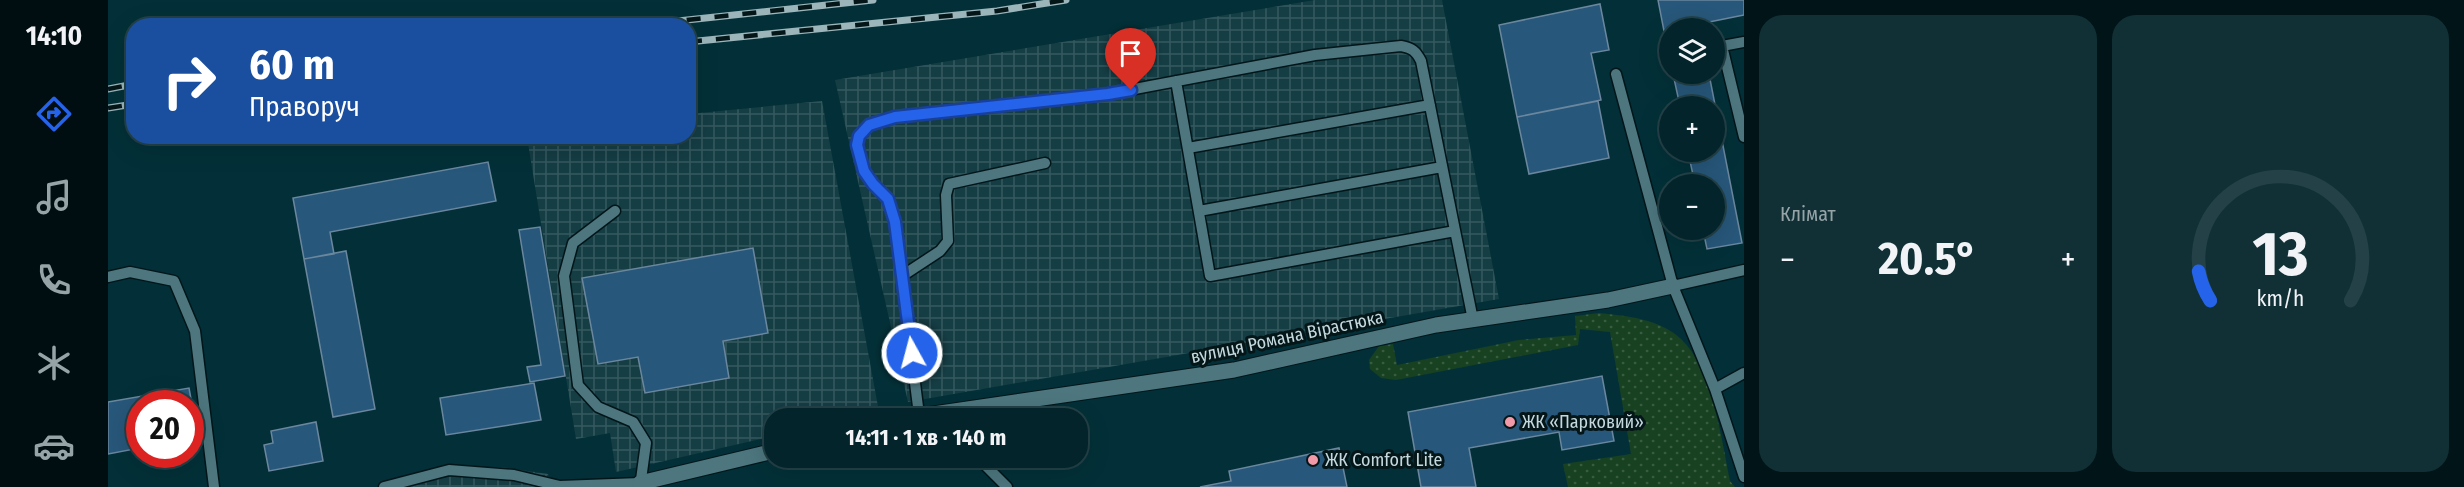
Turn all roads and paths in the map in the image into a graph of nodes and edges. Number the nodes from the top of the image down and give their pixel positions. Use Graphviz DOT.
graph roads {
  1 [pos="1744,42"];
  2 [pos="1616,74"];
  3 [pos="1176,81"];
  4 [pos="1430,105"];
  5 [pos="1744,137"];
  6 [pos="1188,148"];
  7 [pos="1045,163"];
  8 [pos="1442,167"];
  9 [pos="615,210"];
  10 [pos="1199,211"];
  11 [pos="1455,231"];
  12 [pos="1744,270"];
  13 [pos="902,276"];
  14 [pos="108,277"];
  15 [pos="1673,286"];
  16 [pos="1473,320"];
  17 [pos="1744,373"];
  18 [pos="1715,389"];
  19 [pos="916,408"];
  20 [pos="978,408"];
  21 [pos="764,454"];
  22 [pos="989,468"];
  23 [pos="1744,477"];
  24 [pos="640,485"];
  25 [pos="214,487"];
  26 [pos="384,487"];
  27 [pos="560,487"];
  28 [pos="1007,487"];
  1 -- 5 [label="lane"];
  2 -- 15 [label="lane"];
  3 -- 4 [label="lane"];
  3 -- 6 [label="lane"];
  3 -- 13 [label="lane"];
  4 -- 6 [label="lane"];
  4 -- 8 [label="lane"];
  6 -- 10 [label="lane"];
  7 -- 13 [label="lane"];
  8 -- 10 [label="lane"];
  8 -- 11 [label="lane"];
  9 -- 24 [label="lane"];
  10 -- 11 [label="lane"];
  11 -- 16 [label="lane"];
  12 -- 15 [label="lane"];
  13 -- 19 [label="lane"];
  14 -- 25 [label="lane"];
  15 -- 16 [label="street, вулиця Романа Вірастюка"];
  15 -- 18 [label="lane"];
  16 -- 20 [label="street, вулиця Романа Вірастюка"];
  17 -- 18 [label="lane"];
  18 -- 23 [label="lane"];
  21 -- 24 [label="street"];
  22 -- 28 [label="lane"];
  24 -- 27 [label="lane"];
  26 -- 27 [label="lane"];
}
